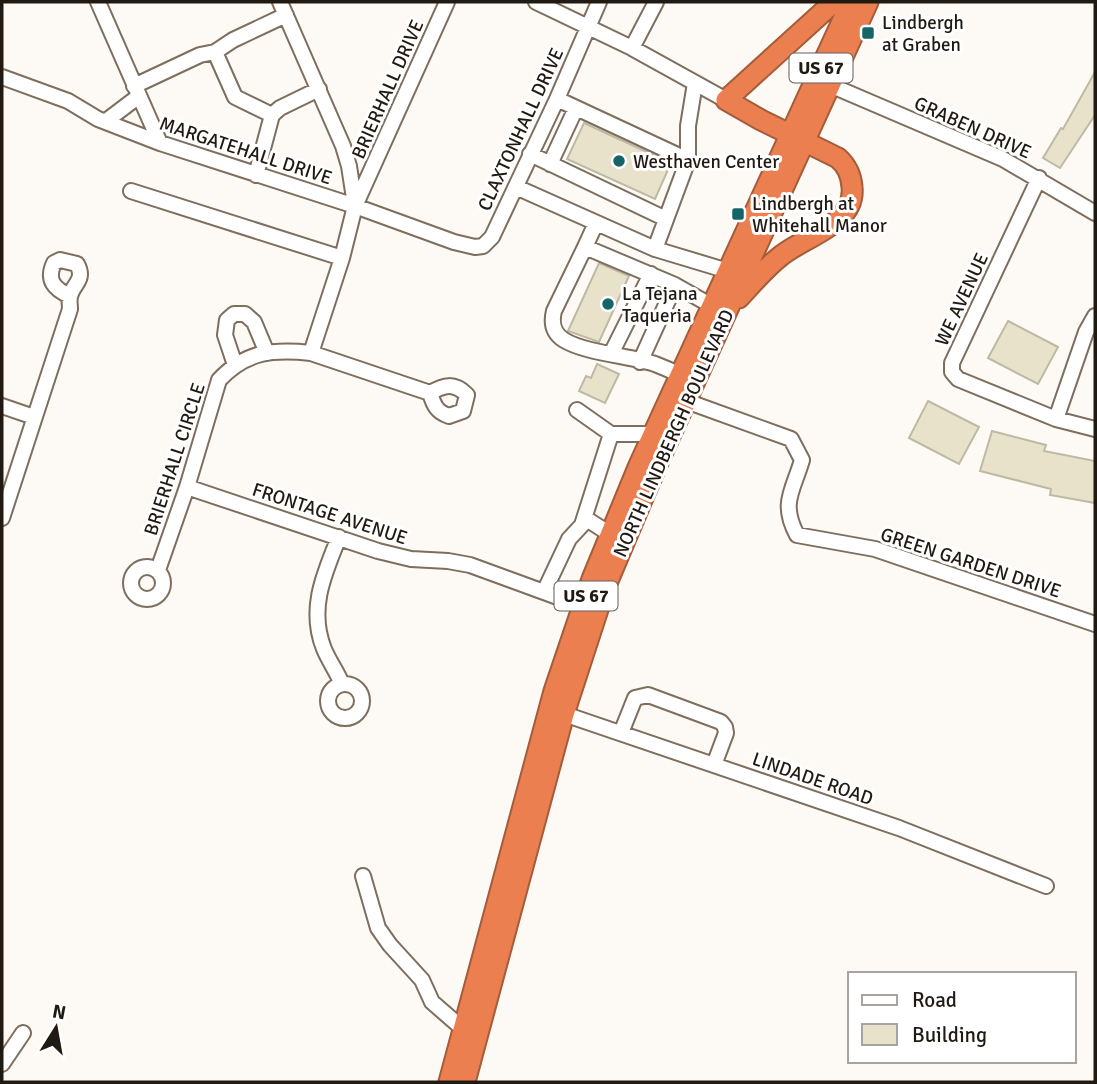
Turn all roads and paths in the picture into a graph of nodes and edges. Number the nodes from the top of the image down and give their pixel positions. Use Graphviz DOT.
graph roads {
  1 [pos="98,2"];
  2 [pos="447,2"];
  3 [pos="537,2"];
  4 [pos="599,2"];
  5 [pos="656,2"];
  6 [pos="834,2"];
  7 [pos="851,2"];
  8 [pos="868,2"];
  9 [pos="283,8"];
  10 [pos="588,26"];
  11 [pos="632,48"];
  12 [pos="215,52"];
  13 [pos="2,77"];
  14 [pos="695,83"];
  15 [pos="830,85"];
  16 [pos="319,89"];
  17 [pos="136,91"];
  18 [pos="557,99"];
  19 [pos="726,100"];
  20 [pos="576,107"];
  21 [pos="272,115"];
  22 [pos="106,121"];
  23 [pos="798,137"];
  24 [pos="160,143"];
  25 [pos="530,154"];
  26 [pos="688,160"];
  27 [pos="550,164"];
  28 [pos="256,175"];
  29 [pos="1039,178"];
  30 [pos="516,187"];
  31 [pos="131,191"];
  32 [pos="355,206"];
  33 [pos="1095,213"];
  34 [pos="666,219"];
  35 [pos="596,223"];
  36 [pos="483,246"];
  37 [pos="585,247"];
  38 [pos="655,249"];
  39 [pos="679,257"];
  40 [pos="342,258"];
  41 [pos="728,271"];
  42 [pos="651,274"];
  43 [pos="672,283"];
  44 [pos="69,296"];
  45 [pos="719,309"];
  46 [pos="1095,316"];
  47 [pos="267,353"];
  48 [pos="311,353"];
  49 [pos="611,354"];
  50 [pos="640,362"];
  51 [pos="235,365"];
  52 [pos="680,375"];
  53 [pos="430,393"];
  54 [pos="686,401"];
  55 [pos="2,406"];
  56 [pos="577,410"];
  57 [pos="34,417"];
  58 [pos="1056,419"];
  59 [pos="1095,429"];
  60 [pos="611,434"];
  61 [pos="653,434"];
  62 [pos="187,487"];
  63 [pos="2,518"];
  64 [pos="585,518"];
  65 [pos="610,534"];
  66 [pos="338,537"];
  67 [pos="158,570"];
  68 [pos="544,592"];
  69 [pos="582,606"];
  70 [pos="1095,624"];
  71 [pos="342,684"];
  72 [pos="564,714"];
  73 [pos="621,733"];
  74 [pos="714,765"];
  75 [pos="363,876"];
  76 [pos="1046,887"];
  77 [pos="463,1029"];
  78 [pos="23,1033"];
  79 [pos="2,1063"];
  80 [pos="449,1082"];
  81 [pos="465,1082"];
  1 -- 17 [label="street"];
  2 -- 32 [label="street, BRIERHALL DRIVE"];
  3 -- 10 [label="street"];
  4 -- 10 [label="street, CLAXTONHALL DRIVE"];
  5 -- 11 [label="street"];
  6 -- 19 [label="highway"];
  7 -- 23 [label="highway, NORTH LINDBERGH BOULEVARD / US 67"];
  8 -- 15 [label="highway, NORTH LINDBERGH BOULEVARD / US 67"];
  9 -- 12 [label="street"];
  9 -- 16 [label="street"];
  10 -- 11 [label="street"];
  10 -- 18 [label="street, CLAXTONHALL DRIVE"];
  11 -- 14 [label="street"];
  12 -- 17 [label="street"];
  12 -- 21 [label="street"];
  13 -- 22 [label="street, MARGATEHALL DRIVE"];
  14 -- 19 [label="street"];
  14 -- 26 [label="street"];
  15 -- 23 [label="highway, NORTH LINDBERGH BOULEVARD / US 67"];
  15 -- 29 [label="street, GRABEN DRIVE"];
  16 -- 21 [label="street"];
  16 -- 32 [label="street"];
  17 -- 22 [label="street"];
  17 -- 24 [label="street"];
  18 -- 20 [label="street"];
  18 -- 25 [label="street, CLAXTONHALL DRIVE"];
  19 -- 23 [label="highway"];
  20 -- 26 [label="street"];
  20 -- 27 [label="street"];
  21 -- 28 [label="street"];
  22 -- 24 [label="street, MARGATEHALL DRIVE"];
  23 -- 41 [label="highway, NORTH LINDBERGH BOULEVARD / US 67"];
  23 -- 45 [label="highway, NORTH LINDBERGH BOULEVARD / US 67"];
  23 -- 45 [label="highway"];
  24 -- 28 [label="street, MARGATEHALL DRIVE"];
  25 -- 27 [label="street"];
  25 -- 30 [label="street, CLAXTONHALL DRIVE"];
  26 -- 34 [label="street"];
  27 -- 34 [label="street"];
  28 -- 32 [label="street, MARGATEHALL DRIVE"];
  29 -- 33 [label="street, GRABEN DRIVE"];
  29 -- 58 [label="street, WE AVENUE"];
  30 -- 35 [label="street"];
  30 -- 36 [label="street, CLAXTONHALL DRIVE"];
  31 -- 40 [label="street"];
  32 -- 36 [label="street, MARGATEHALL DRIVE"];
  32 -- 40 [label="street, BRIERHALL DRIVE"];
  34 -- 38 [label="street"];
  35 -- 37 [label="street"];
  35 -- 38 [label="street"];
  37 -- 42 [label="street"];
  37 -- 49 [label="street"];
  38 -- 39 [label="street"];
  39 -- 41 [label="street"];
  39 -- 43 [label="street"];
  40 -- 48 [label="street, BRIERHALL DRIVE"];
  41 -- 45 [label="highway, NORTH LINDBERGH BOULEVARD / US 67"];
  42 -- 43 [label="street"];
  42 -- 49 [label="street"];
  43 -- 45 [label="street"];
  43 -- 50 [label="street"];
  44 -- 57 [label="street"];
  45 -- 52 [label="highway, NORTH LINDBERGH BOULEVARD / US 67"];
  45 -- 54 [label="highway, NORTH LINDBERGH BOULEVARD / US 67"];
  46 -- 58 [label="street"];
  47 -- 48 [label="street"];
  47 -- 51 [label="street"];
  47 -- 51 [label="street"];
  48 -- 53 [label="street"];
  49 -- 50 [label="street"];
  50 -- 52 [label="street"];
  51 -- 62 [label="street, BRIERHALL CIRCLE"];
  52 -- 61 [label="highway, NORTH LINDBERGH BOULEVARD / US 67"];
  54 -- 70 [label="street, GREEN GARDEN DRIVE"];
  54 -- 72 [label="highway, NORTH LINDBERGH BOULEVARD / US 67"];
  55 -- 57 [label="street"];
  56 -- 60 [label="street"];
  57 -- 63 [label="street"];
  58 -- 59 [label="street, WE AVENUE"];
  60 -- 61 [label="street"];
  60 -- 64 [label="street"];
  61 -- 65 [label="highway, NORTH LINDBERGH BOULEVARD / US 67"];
  62 -- 66 [label="street, FRONTAGE AVENUE"];
  62 -- 67 [label="street, BRIERHALL CIRCLE"];
  64 -- 65 [label="street"];
  64 -- 68 [label="street"];
  65 -- 69 [label="highway, NORTH LINDBERGH BOULEVARD / US 67"];
  66 -- 68 [label="street, FRONTAGE AVENUE"];
  66 -- 71 [label="street"];
  68 -- 69 [label="street, FRONTAGE AVENUE"];
  69 -- 77 [label="highway, NORTH LINDBERGH BOULEVARD / US 67"];
  72 -- 73 [label="street, LINDADE ROAD"];
  72 -- 81 [label="highway, NORTH LINDBERGH BOULEVARD / US 67"];
  73 -- 74 [label="street, LINDADE ROAD"];
  73 -- 74 [label="street"];
  74 -- 76 [label="street, LINDADE ROAD"];
  75 -- 77 [label="street"];
  77 -- 80 [label="highway, NORTH LINDBERGH BOULEVARD / US 67"];
  78 -- 79 [label="street"];
}
